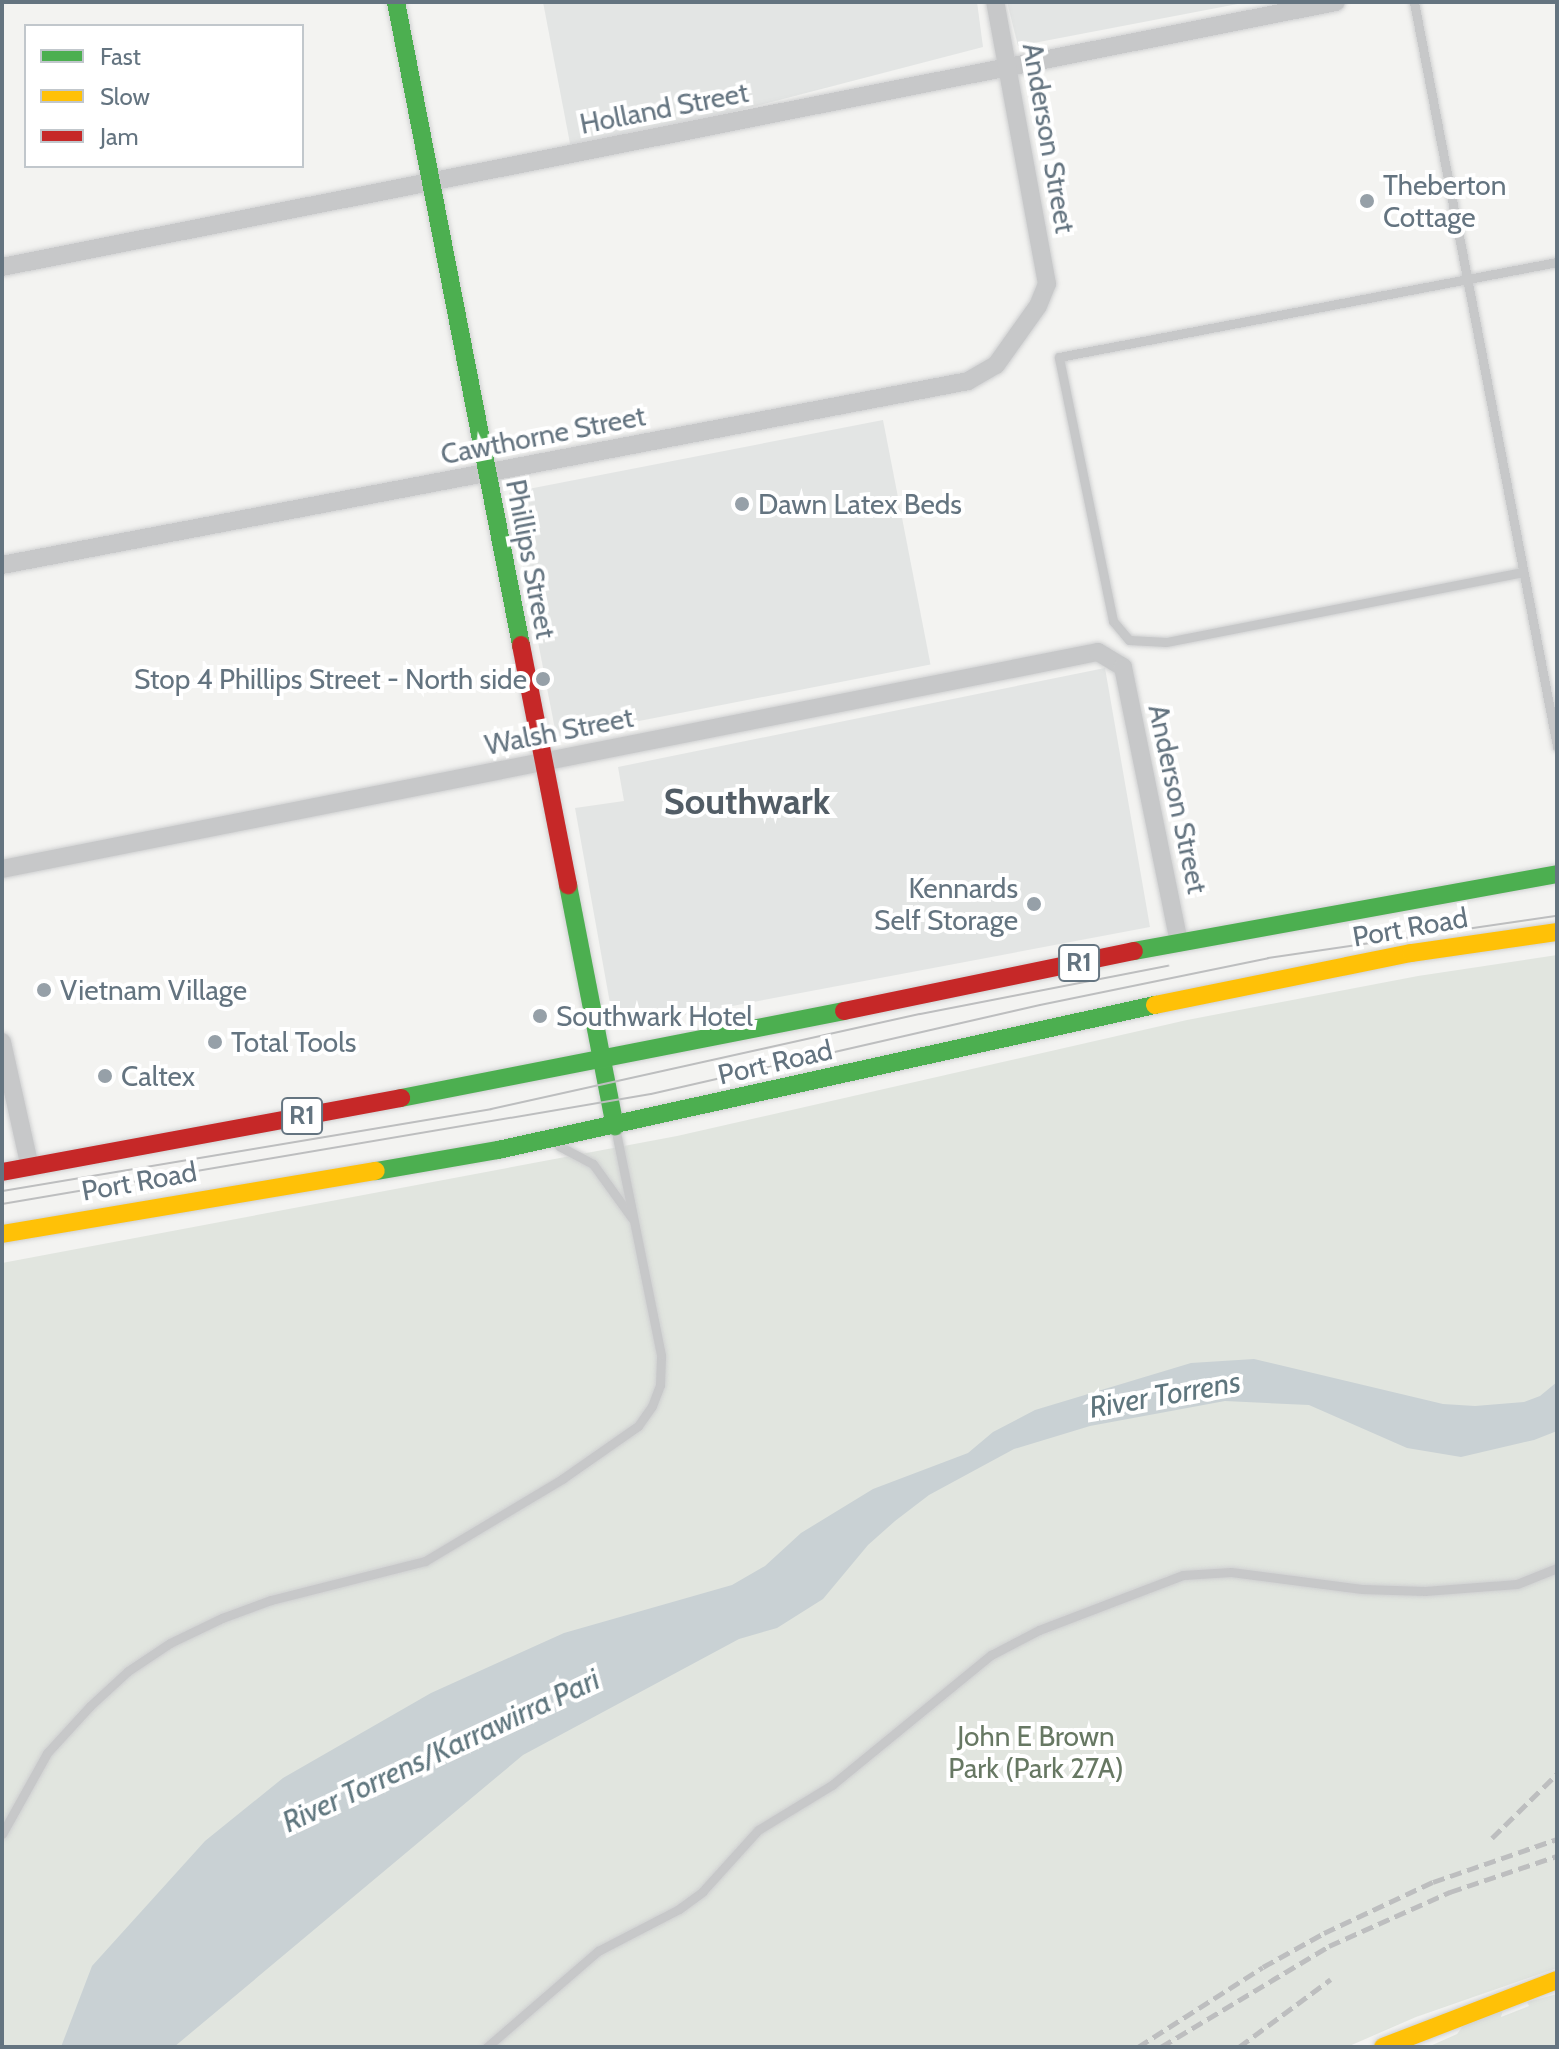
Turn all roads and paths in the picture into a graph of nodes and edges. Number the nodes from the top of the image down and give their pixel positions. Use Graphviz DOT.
graph roads {
  1 [pos="396,2"];
  2 [pos="995,2"];
  3 [pos="1336,2"];
  4 [pos="1414,2"];
  5 [pos="1008,67"];
  6 [pos="430,183"];
  7 [pos="1557,262"];
  8 [pos="2,267"];
  9 [pos="1467,280"];
  10 [pos="1047,284"];
  11 [pos="486,474"];
  12 [pos="2,565"];
  13 [pos="1523,572"];
  14 [pos="1123,667"];
  15 [pos="1557,746"];
  16 [pos="542,763"];
  17 [pos="2,869"];
  18 [pos="1557,874"];
  19 [pos="1557,932"];
  20 [pos="1179,942"];
  21 [pos="2,1042"];
  22 [pos="602,1061"];
  23 [pos="615,1126"];
  24 [pos="542,1141"];
  25 [pos="30,1167"];
  26 [pos="2,1172"];
  27 [pos="2,1234"];
  28 [pos="642,1248"];
  29 [pos="1557,1568"];
  30 [pos="2,1834"];
  31 [pos="1557,1980"];
  32 [pos="487,2047"];
  33 [pos="1383,2047"];
  1 -- 6 [label="main road, Phillips Street"];
  2 -- 5 [label="street, Anderson Street"];
  3 -- 5 [label="street, Holland Street"];
  4 -- 9 [label="lane"];
  5 -- 6 [label="street, Holland Street"];
  5 -- 10 [label="street, Anderson Street"];
  6 -- 8 [label="street, Holland Street"];
  6 -- 11 [label="main road, Phillips Street"];
  7 -- 9 [label="lane"];
  9 -- 13 [label="lane"];
  9 -- 13 [label="lane"];
  10 -- 11 [label="street, Cawthorne Street"];
  11 -- 12 [label="street, Cawthorne Street"];
  11 -- 16 [label="main road, Phillips Street"];
  13 -- 15 [label="lane"];
  14 -- 16 [label="street, Walsh Street"];
  14 -- 20 [label="street, Anderson Street"];
  16 -- 17 [label="street, Walsh Street"];
  16 -- 22 [label="main road, Phillips Street"];
  18 -- 20 [label="main road, Port Road / R1"];
  19 -- 23 [label="main road, Port Road / R1"];
  20 -- 22 [label="main road, Port Road / R1"];
  21 -- 25 [label="street"];
  22 -- 23 [label="main road, Phillips Street"];
  22 -- 25 [label="main road, Port Road / R1"];
  23 -- 24 [label="main road, Port Road / R1"];
  23 -- 28 [label="lane"];
  24 -- 27 [label="main road, Port Road / R1"];
  24 -- 28 [label="lane"];
  25 -- 26 [label="main road, Port Road / R1"];
  28 -- 30 [label="lane"];
  29 -- 32 [label="lane"];
  31 -- 33 [label="main road"];
}
